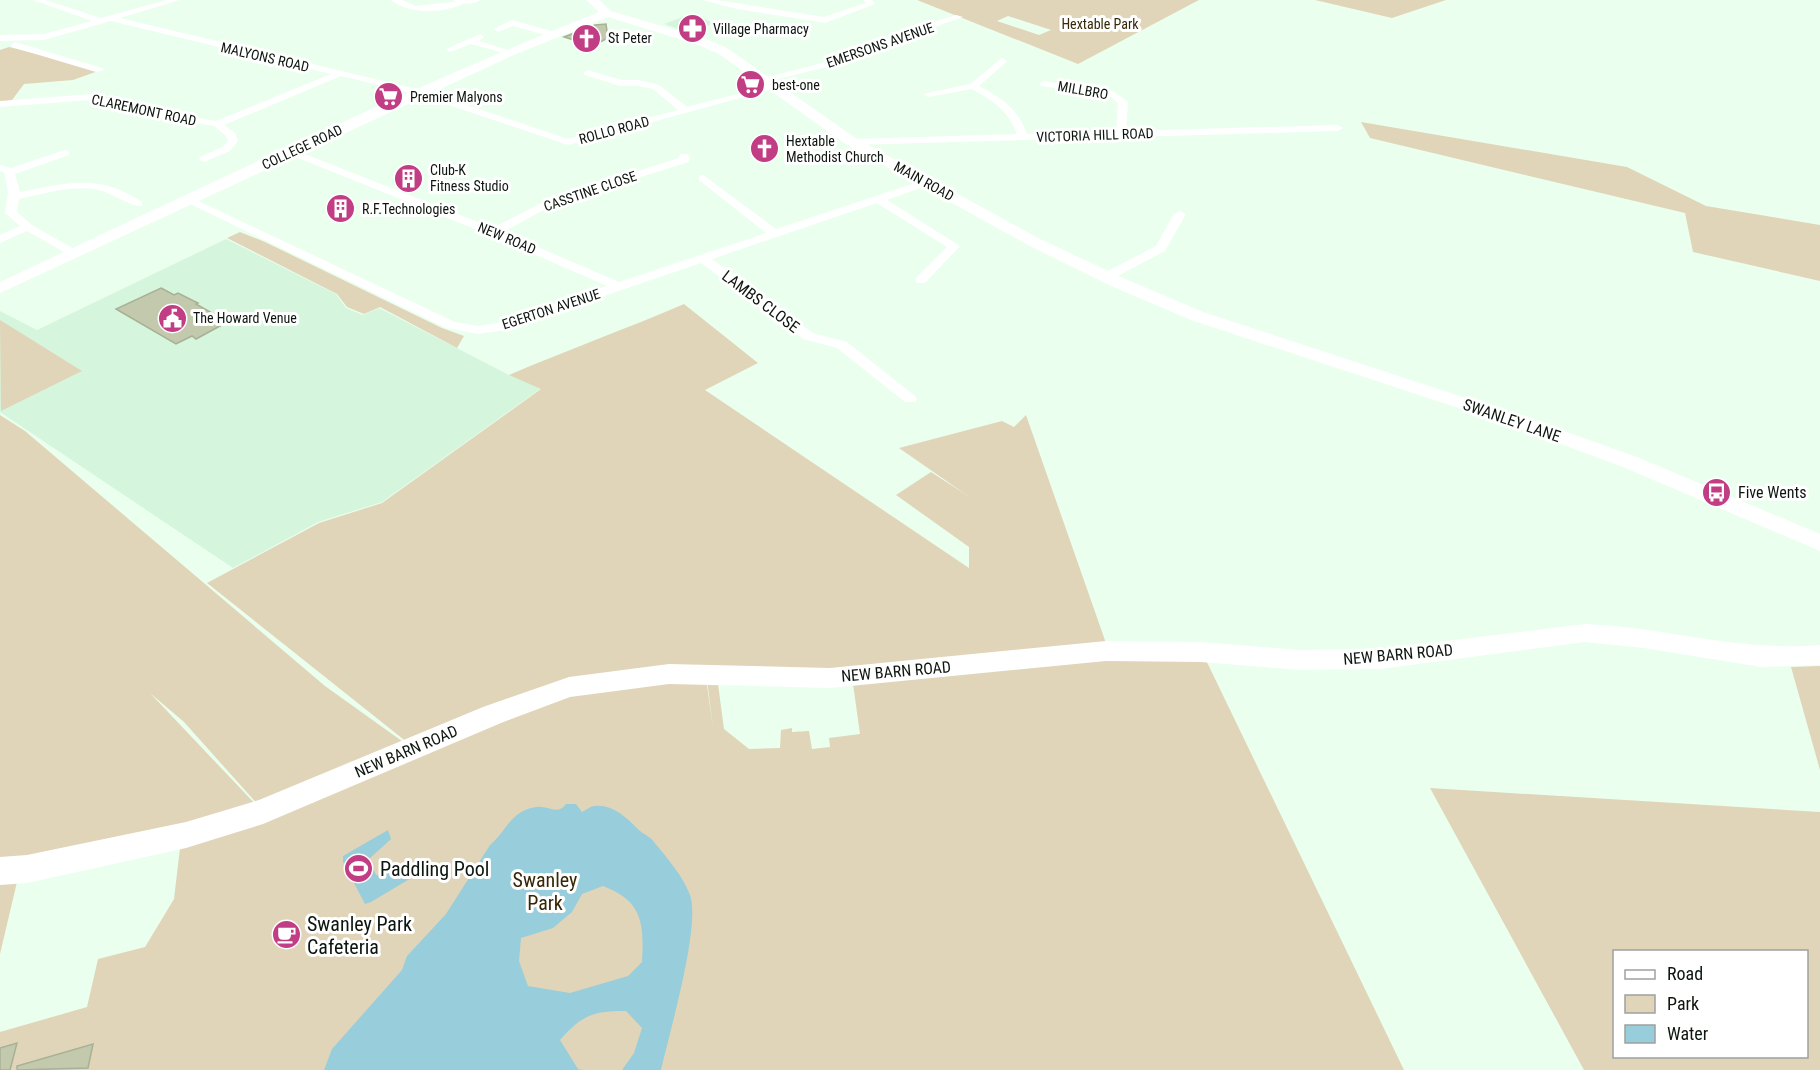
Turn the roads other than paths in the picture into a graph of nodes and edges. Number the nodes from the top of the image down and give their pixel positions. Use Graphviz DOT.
graph roads {
  1 [pos="37,0"];
  2 [pos="174,0"];
  3 [pos="395,0"];
  4 [pos="459,0"];
  5 [pos="466,0"];
  6 [pos="474,0"];
  7 [pos="614,0"];
  8 [pos="867,0"];
  9 [pos="712,1"];
  10 [pos="599,5"];
  11 [pos="959,17"];
  12 [pos="104,20"];
  13 [pos="498,29"];
  14 [pos="487,34"];
  15 [pos="552,34"];
  16 [pos="44,37"];
  17 [pos="0,38"];
  18 [pos="470,41"];
  19 [pos="450,49"];
  20 [pos="510,52"];
  21 [pos="1002,61"];
  22 [pos="99,70"];
  23 [pos="339,74"];
  24 [pos="588,74"];
  25 [pos="770,83"];
  26 [pos="1044,84"];
  27 [pos="973,86"];
  28 [pos="422,93"];
  29 [pos="928,94"];
  30 [pos="0,104"];
  31 [pos="686,111"];
  32 [pos="217,124"];
  33 [pos="1338,128"];
  34 [pos="1121,135"];
  35 [pos="1023,137"];
  36 [pos="852,142"];
  37 [pos="292,152"];
  38 [pos="65,153"];
  39 [pos="684,156"];
  40 [pos="204,159"];
  41 [pos="4,170"];
  42 [pos="703,178"];
  43 [pos="926,183"];
  44 [pos="92,184"];
  45 [pos="79,194"];
  46 [pos="15,196"];
  47 [pos="878,199"];
  48 [pos="188,200"];
  49 [pos="138,204"];
  50 [pos="1180,214"];
  51 [pos="28,227"];
  52 [pos="494,232"];
  53 [pos="775,234"];
  54 [pos="0,238"];
  55 [pos="75,253"];
  56 [pos="703,258"];
  57 [pos="1107,277"];
  58 [pos="921,280"];
  59 [pos="620,286"];
  60 [pos="0,288"];
  61 [pos="1197,316"];
  62 [pos="910,399"];
  63 [pos="1820,543"];
  64 [pos="1820,655"];
  65 [pos="0,871"];
  1 -- 12 [label="street, MALYONS ROAD"];
  2 -- 12 [label="street"];
  3 -- 5 [label="street"];
  4 -- 5 [label="street"];
  5 -- 6 [label="street"];
  7 -- 10 [label="street, COLLEGE ROAD"];
  8 -- 9 [label="street"];
  10 -- 15 [label="street, COLLEGE ROAD"];
  10 -- 25 [label="street, MAIN ROAD"];
  11 -- 25 [label="street, EMERSONS AVENUE"];
  12 -- 16 [label="street"];
  12 -- 23 [label="street, MALYONS ROAD"];
  13 -- 15 [label="street"];
  14 -- 18 [label="street"];
  15 -- 20 [label="street, COLLEGE ROAD"];
  16 -- 17 [label="street"];
  16 -- 22 [label="street"];
  18 -- 19 [label="street"];
  18 -- 20 [label="street"];
  20 -- 28 [label="street, COLLEGE ROAD"];
  21 -- 27 [label="street"];
  23 -- 28 [label="street, MALYONS ROAD"];
  23 -- 32 [label="street, CLAREMONT ROAD"];
  24 -- 31 [label="street"];
  25 -- 31 [label="street, ROLLO ROAD"];
  25 -- 36 [label="street, MAIN ROAD"];
  26 -- 34 [label="street, MILLBRO"];
  27 -- 29 [label="street"];
  27 -- 35 [label="street"];
  28 -- 31 [label="street, ROLLO ROAD"];
  28 -- 37 [label="street, COLLEGE ROAD"];
  30 -- 32 [label="street, CLAREMONT ROAD"];
  32 -- 40 [label="street, CLAREMONT ROAD"];
  33 -- 34 [label="street, VICTORIA HILL ROAD"];
  34 -- 35 [label="street, VICTORIA HILL ROAD"];
  35 -- 36 [label="street, VICTORIA HILL ROAD"];
  36 -- 43 [label="street, MAIN ROAD"];
  37 -- 48 [label="street, COLLEGE ROAD"];
  37 -- 52 [label="street, NEW ROAD"];
  38 -- 41 [label="street"];
  39 -- 52 [label="street, CASSTINE CLOSE"];
  41 -- 46 [label="street"];
  42 -- 53 [label="street"];
  43 -- 47 [label="street, EGERTON AVENUE"];
  43 -- 57 [label="street, MAIN ROAD"];
  44 -- 45 [label="street"];
  44 -- 46 [label="street"];
  44 -- 49 [label="street"];
  46 -- 51 [label="street"];
  47 -- 53 [label="street, EGERTON AVENUE"];
  47 -- 58 [label="street"];
  48 -- 55 [label="street, COLLEGE ROAD"];
  48 -- 59 [label="street, EGERTON AVENUE"];
  50 -- 57 [label="street"];
  51 -- 54 [label="street"];
  51 -- 55 [label="street"];
  52 -- 59 [label="street, NEW ROAD"];
  53 -- 56 [label="street, EGERTON AVENUE"];
  55 -- 60 [label="street, COLLEGE ROAD"];
  56 -- 59 [label="street, EGERTON AVENUE"];
  56 -- 62 [label="street, LAMBS CLOSE"];
  57 -- 61 [label="street, MAIN ROAD"];
  61 -- 63 [label="street, SWANLEY LANE"];
  64 -- 65 [label="street, NEW BARN ROAD"];
}
